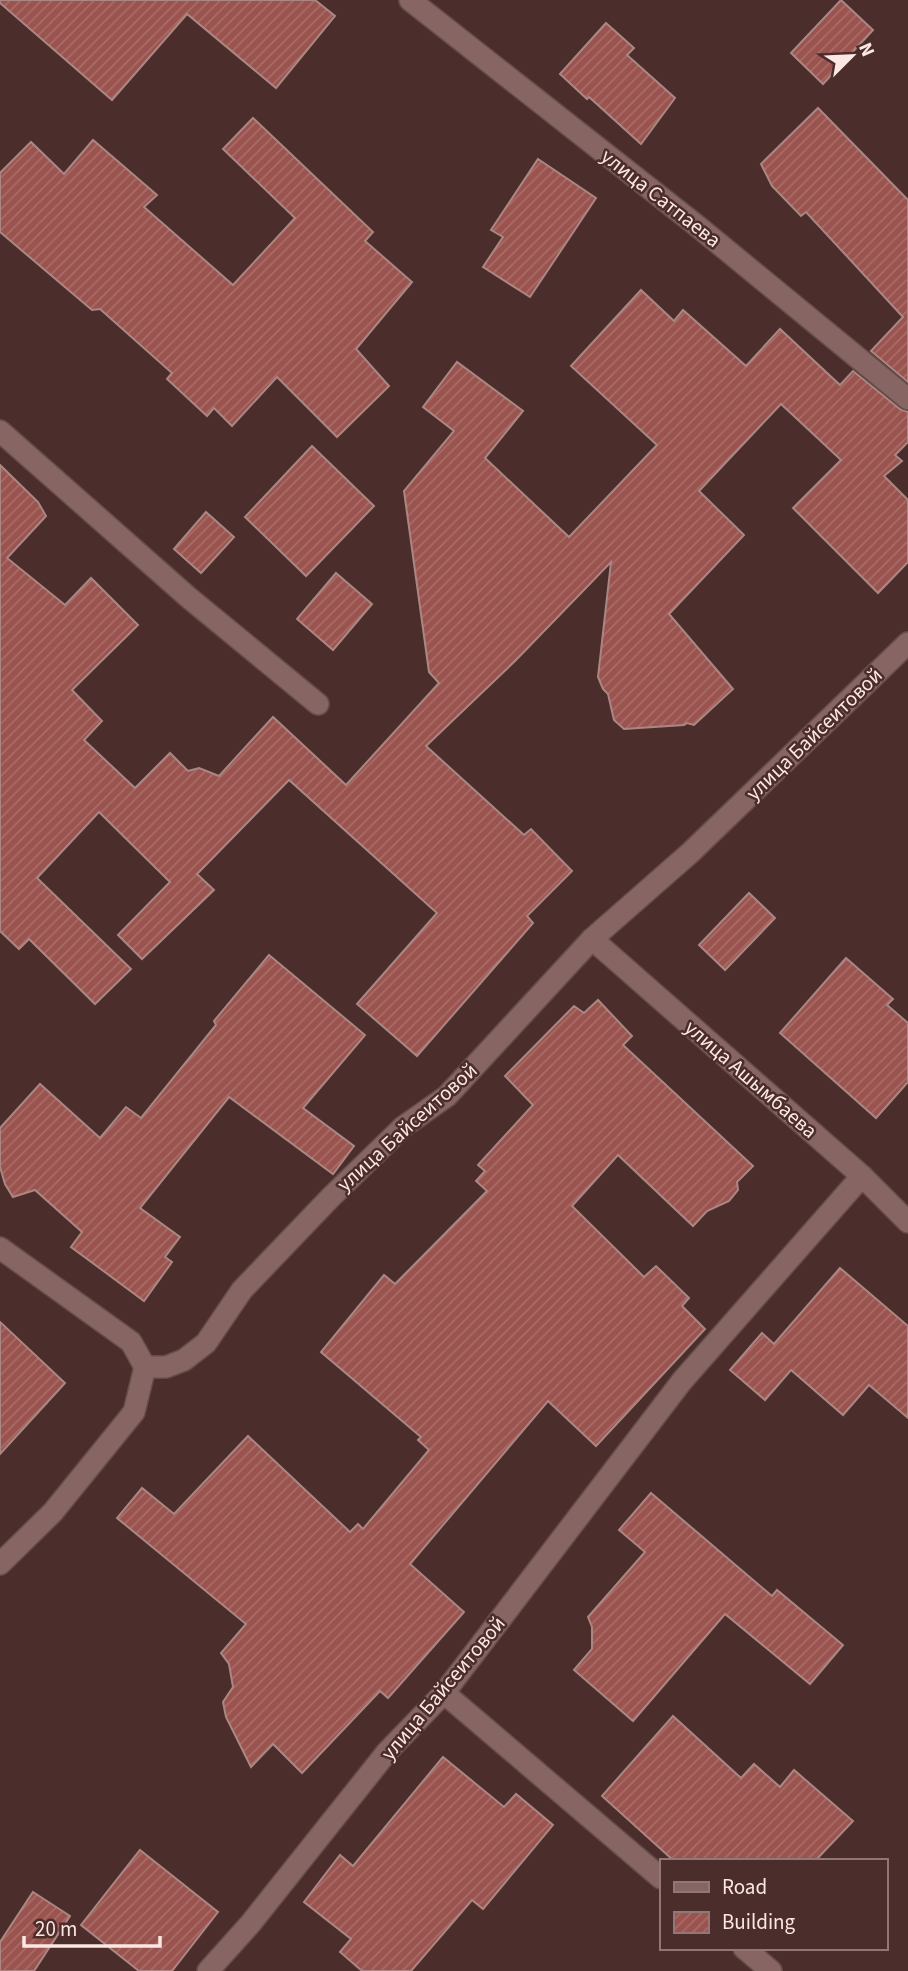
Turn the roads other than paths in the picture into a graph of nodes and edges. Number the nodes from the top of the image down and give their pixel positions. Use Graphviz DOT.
graph roads {
  1 [pos="410,0"];
  2 [pos="908,399"];
  3 [pos="0,431"];
  4 [pos="908,643"];
  5 [pos="318,704"];
  6 [pos="592,939"];
  7 [pos="862,1176"];
  8 [pos="908,1222"];
  9 [pos="0,1248"];
  10 [pos="145,1367"];
  11 [pos="0,1564"];
  12 [pos="444,1693"];
  13 [pos="660,1877"];
  14 [pos="746,1950"];
  15 [pos="208,1971"];
  16 [pos="771,1971"];
  1 -- 2 [label="street, улица Сатпаева"];
  3 -- 5 [label="street"];
  4 -- 6 [label="street, улица Байсеитовой"];
  6 -- 7 [label="street, улица Ашымбаева"];
  6 -- 10 [label="street, улица Байсеитовой"];
  7 -- 8 [label="street, улица Ашымбаева"];
  7 -- 12 [label="street, улица Байсеитовой"];
  9 -- 10 [label="street"];
  10 -- 11 [label="street"];
  12 -- 13 [label="street"];
  12 -- 15 [label="street, улица Байсеитовой"];
  14 -- 16 [label="street"];
}
